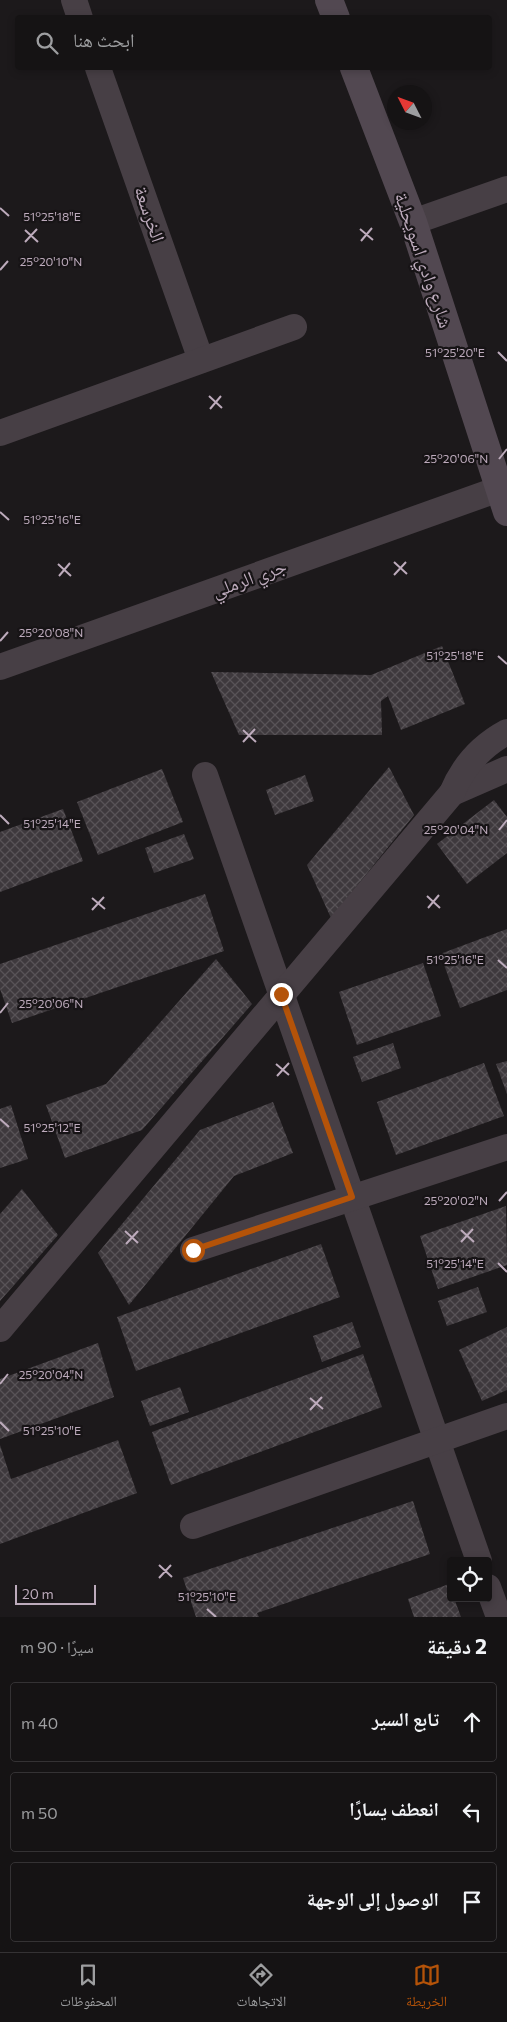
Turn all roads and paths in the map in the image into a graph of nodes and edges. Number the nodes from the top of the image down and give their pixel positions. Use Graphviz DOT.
graph roads {
  1 [pos="329,0"];
  2 [pos="335,15"];
  3 [pos="99,70"];
  4 [pos="355,70"];
  5 [pos="507,189"];
  6 [pos="413,222"];
  7 [pos="294,327"];
  8 [pos="201,360"];
  9 [pos="0,433"];
  10 [pos="503,501"];
  11 [pos="0,667"];
  12 [pos="507,732"];
  13 [pos="507,769"];
  14 [pos="205,774"];
  15 [pos="452,793"];
  16 [pos="281,994"];
  17 [pos="507,1147"];
  18 [pos="352,1197"];
  19 [pos="193,1250"];
  20 [pos="0,1329"];
  21 [pos="507,1416"];
  22 [pos="437,1441"];
  23 [pos="192,1526"];
  24 [pos="478,1557"];
  25 [pos="492,1598"];
  26 [pos="499,1617"];
  1 -- 2 [label="street"];
  3 -- 8 [label="street, الخرسعة"];
  4 -- 6 [label="street, شارع وادي اسويحلية"];
  5 -- 6 [label="street"];
  6 -- 10 [label="street, شارع وادي اسويحلية"];
  7 -- 8 [label="street"];
  8 -- 9 [label="street"];
  10 -- 11 [label="street, جري الرملي"];
  12 -- 15 [label="street"];
  13 -- 15 [label="street"];
  14 -- 16 [label="street"];
  15 -- 16 [label="street"];
  16 -- 18 [label="street"];
  16 -- 20 [label="street"];
  17 -- 18 [label="street"];
  18 -- 19 [label="street"];
  18 -- 22 [label="street"];
  21 -- 22 [label="street"];
  22 -- 23 [label="street"];
  22 -- 24 [label="street"];
  25 -- 26 [label="street"];
}
